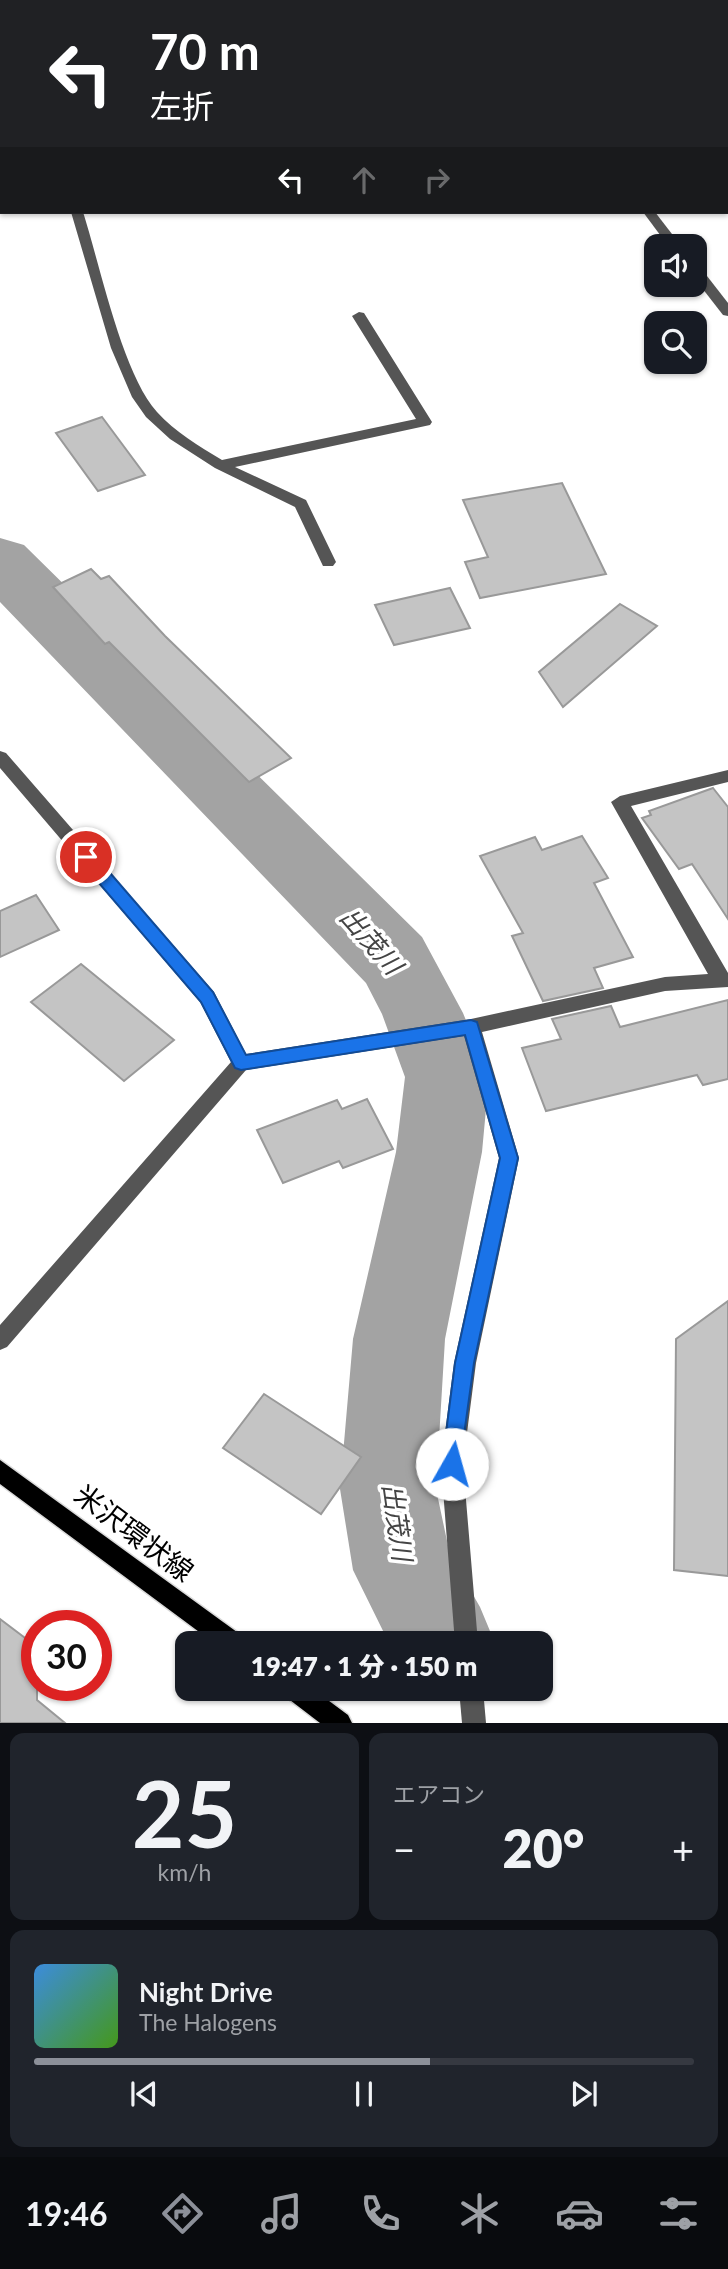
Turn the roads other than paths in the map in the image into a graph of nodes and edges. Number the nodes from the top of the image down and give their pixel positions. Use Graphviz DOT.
graph roads {
  1 [pos="78,214"];
  2 [pos="651,214"];
  3 [pos="666,234"];
  4 [pos="707,285"];
  5 [pos="728,312"];
  6 [pos="359,316"];
  7 [pos="220,465"];
  8 [pos="328,562"];
  9 [pos="0,757"];
  10 [pos="728,776"];
  11 [pos="725,980"];
  12 [pos="471,1027"];
  13 [pos="241,1063"];
  14 [pos="0,1340"];
  15 [pos="0,1471"];
  16 [pos="217,1631"];
  17 [pos="466,1631"];
  18 [pos="310,1701"];
  19 [pos="472,1701"];
  20 [pos="340,1723"];
  21 [pos="474,1723"];
  1 -- 7 [label="street"];
  2 -- 3 [label="street"];
  4 -- 5 [label="street"];
  6 -- 7 [label="street"];
  7 -- 8 [label="street"];
  9 -- 13 [label="street"];
  10 -- 11 [label="street"];
  11 -- 12 [label="street"];
  12 -- 13 [label="street"];
  12 -- 17 [label="street"];
  13 -- 14 [label="street"];
  15 -- 16 [label="main road, 米沢環状線"];
  18 -- 20 [label="main road"];
  19 -- 21 [label="street"];
}
